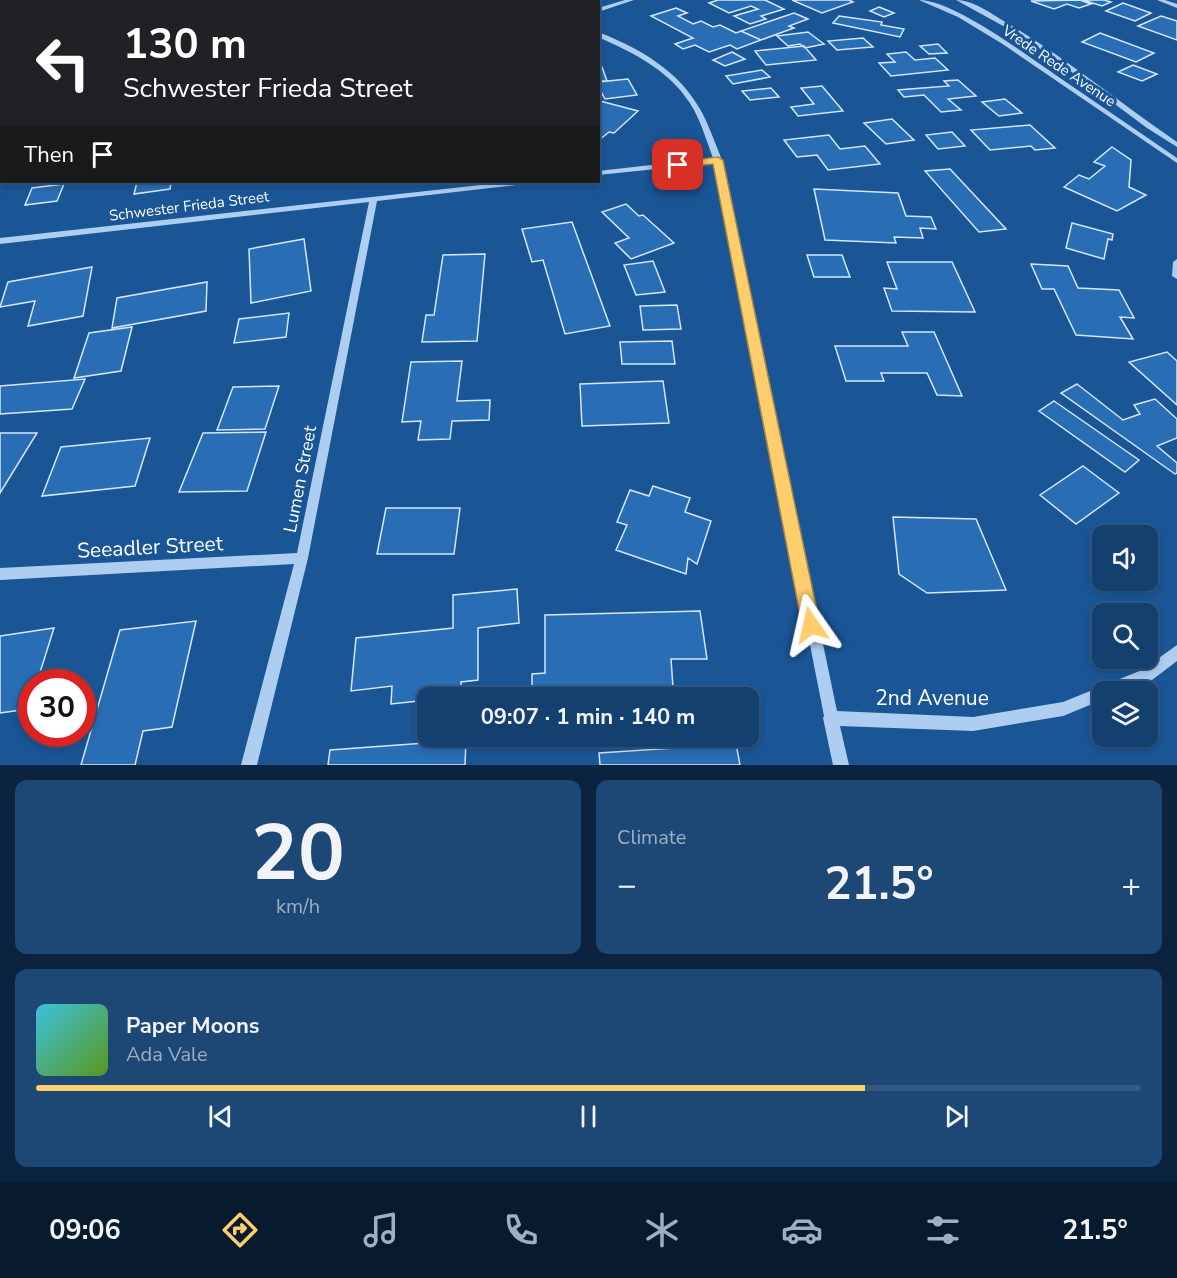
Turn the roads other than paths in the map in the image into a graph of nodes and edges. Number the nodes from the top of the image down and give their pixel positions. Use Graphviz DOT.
graph roads {
  1 [pos="631,0"];
  2 [pos="922,0"];
  3 [pos="959,0"];
  4 [pos="1160,0"];
  5 [pos="1177,6"];
  6 [pos="600,9"];
  7 [pos="600,35"];
  8 [pos="1027,38"];
  9 [pos="1003,42"];
  10 [pos="1177,145"];
  11 [pos="718,160"];
  12 [pos="1177,160"];
  13 [pos="600,174"];
  14 [pos="516,183"];
  15 [pos="374,198"];
  16 [pos="0,241"];
  17 [pos="1177,262"];
  18 [pos="1177,276"];
  19 [pos="302,558"];
  20 [pos="0,574"];
  21 [pos="1177,652"];
  22 [pos="1132,681"];
  23 [pos="1092,697"];
  24 [pos="830,718"];
  25 [pos="249,765"];
  26 [pos="841,765"];
  1 -- 6 [label="street"];
  2 -- 9 [label="street, Vrede Rede Avenue"];
  3 -- 8 [label="street, Vrede Rede Avenue"];
  4 -- 5 [label="street"];
  7 -- 11 [label="street"];
  8 -- 9 [label="street"];
  8 -- 10 [label="street, Vrede Rede Avenue"];
  9 -- 12 [label="street, Vrede Rede Avenue"];
  11 -- 13 [label="street"];
  11 -- 24 [label="street"];
  14 -- 15 [label="street, Schwester Frieda Street"];
  15 -- 16 [label="street, Schwester Frieda Street"];
  15 -- 19 [label="street, Lumen Street"];
  17 -- 18 [label="street"];
  19 -- 20 [label="street, Seeadler Street"];
  19 -- 25 [label="street, Lumen Street"];
  21 -- 22 [label="street, 2nd Avenue"];
  23 -- 24 [label="street, 2nd Avenue"];
  24 -- 26 [label="street"];
}
